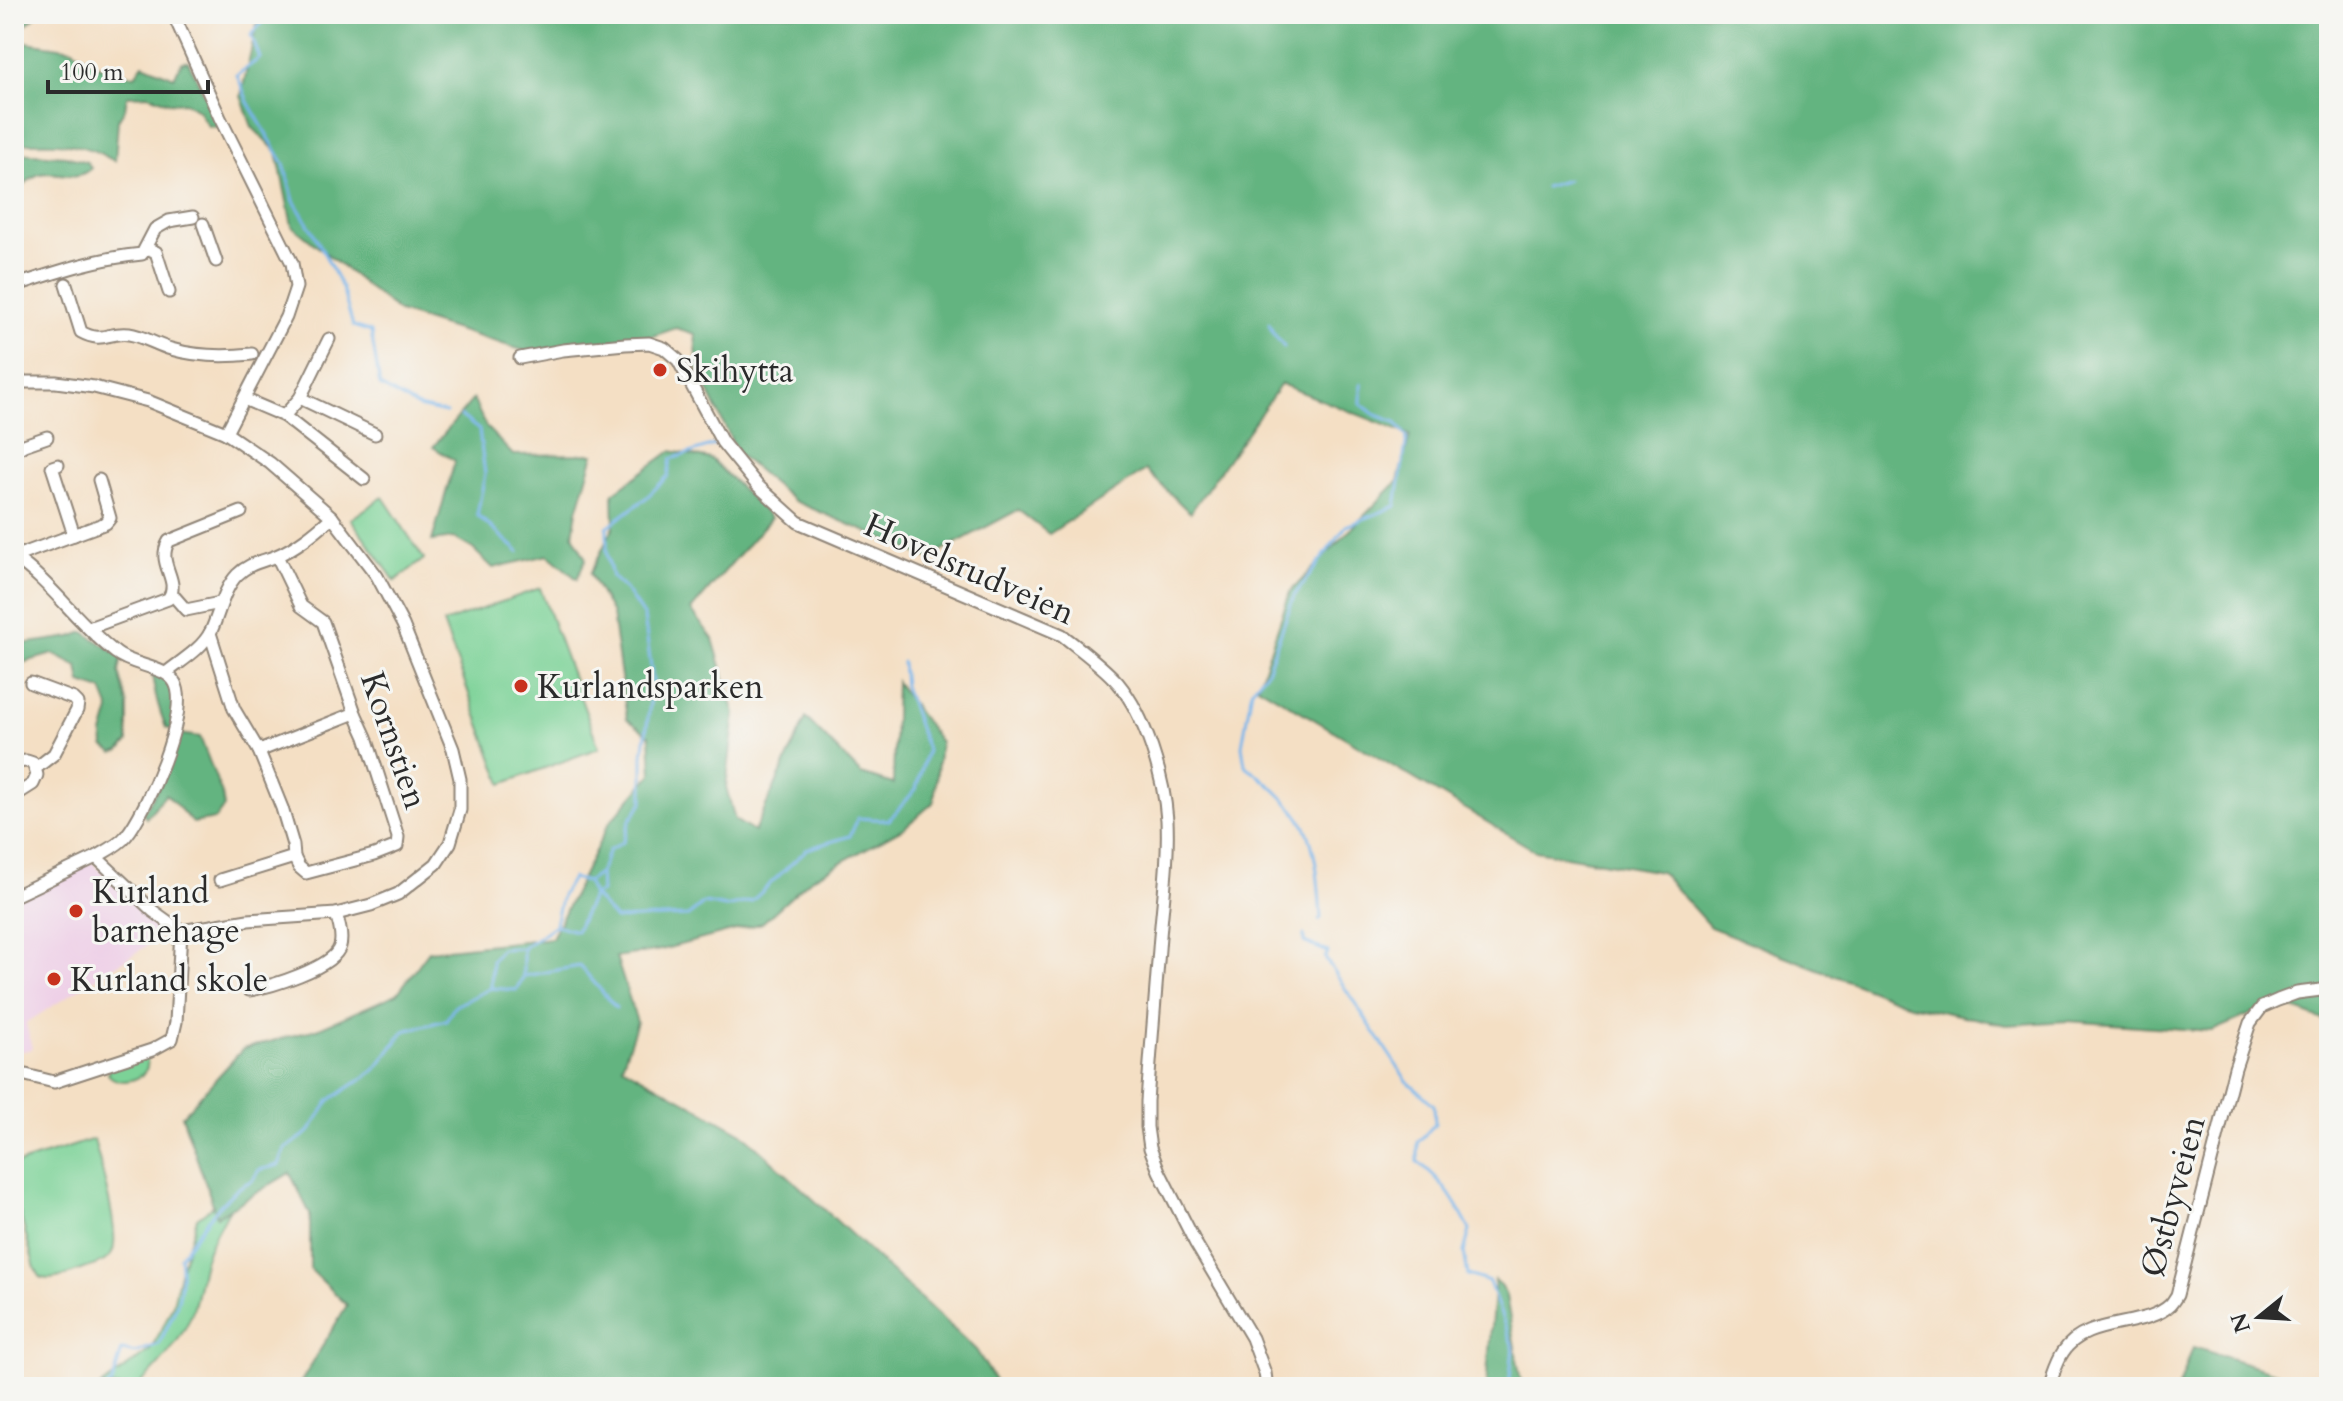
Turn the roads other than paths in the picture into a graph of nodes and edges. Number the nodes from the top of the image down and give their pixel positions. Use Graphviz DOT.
graph roads {
  1 [pos="175,18"];
  2 [pos="144,251"];
  3 [pos="216,261"];
  4 [pos="66,284"];
  5 [pos="14,286"];
  6 [pos="169,292"];
  7 [pos="329,339"];
  8 [pos="252,354"];
  9 [pos="520,358"];
  10 [pos="14,382"];
  11 [pos="300,398"];
  12 [pos="244,399"];
  13 [pos="284,416"];
  14 [pos="226,433"];
  15 [pos="375,434"];
  16 [pos="47,437"];
  17 [pos="14,451"];
  18 [pos="58,465"];
  19 [pos="364,479"];
  20 [pos="99,480"];
  21 [pos="241,512"];
  22 [pos="332,517"];
  23 [pos="74,535"];
  24 [pos="277,556"];
  25 [pos="14,557"];
  26 [pos="172,594"];
  27 [pos="220,603"];
  28 [pos="89,628"];
  29 [pos="210,633"];
  30 [pos="166,673"];
  31 [pos="31,683"];
  32 [pos="355,713"];
  33 [pos="259,751"];
  34 [pos="14,762"];
  35 [pos="36,768"];
  36 [pos="14,796"];
  37 [pos="96,857"];
  38 [pos="294,857"];
  39 [pos="220,880"];
  40 [pos="14,896"];
  41 [pos="336,914"];
  42 [pos="181,931"];
  43 [pos="2329,989"];
  44 [pos="249,990"];
  45 [pos="14,1072"];
  46 [pos="1267,1387"];
  47 [pos="2048,1387"];
  1 -- 12 [label="street"];
  2 -- 3 [label="street"];
  2 -- 5 [label="street"];
  2 -- 6 [label="street"];
  4 -- 8 [label="street"];
  7 -- 11 [label="street"];
  9 -- 46 [label="street, Hovelsrudveien"];
  10 -- 14 [label="street"];
  11 -- 13 [label="street"];
  11 -- 15 [label="street"];
  12 -- 13 [label="street"];
  12 -- 14 [label="street"];
  13 -- 19 [label="street"];
  14 -- 22 [label="street"];
  16 -- 17 [label="street"];
  18 -- 23 [label="street"];
  20 -- 23 [label="street"];
  21 -- 26 [label="street"];
  22 -- 24 [label="street"];
  22 -- 41 [label="street"];
  23 -- 25 [label="street"];
  24 -- 27 [label="street"];
  24 -- 32 [label="street, Kornstien"];
  25 -- 28 [label="street"];
  26 -- 27 [label="street"];
  26 -- 28 [label="street"];
  27 -- 29 [label="street"];
  28 -- 30 [label="street"];
  29 -- 30 [label="street"];
  29 -- 33 [label="street"];
  30 -- 37 [label="street"];
  31 -- 35 [label="street"];
  32 -- 33 [label="street"];
  32 -- 38 [label="street, Kornstien"];
  33 -- 38 [label="street"];
  34 -- 35 [label="street"];
  35 -- 36 [label="street"];
  37 -- 40 [label="street"];
  37 -- 42 [label="street"];
  38 -- 39 [label="street"];
  41 -- 42 [label="street"];
  41 -- 44 [label="street"];
  42 -- 45 [label="street"];
  43 -- 47 [label="street, Østbyveien"];
}
